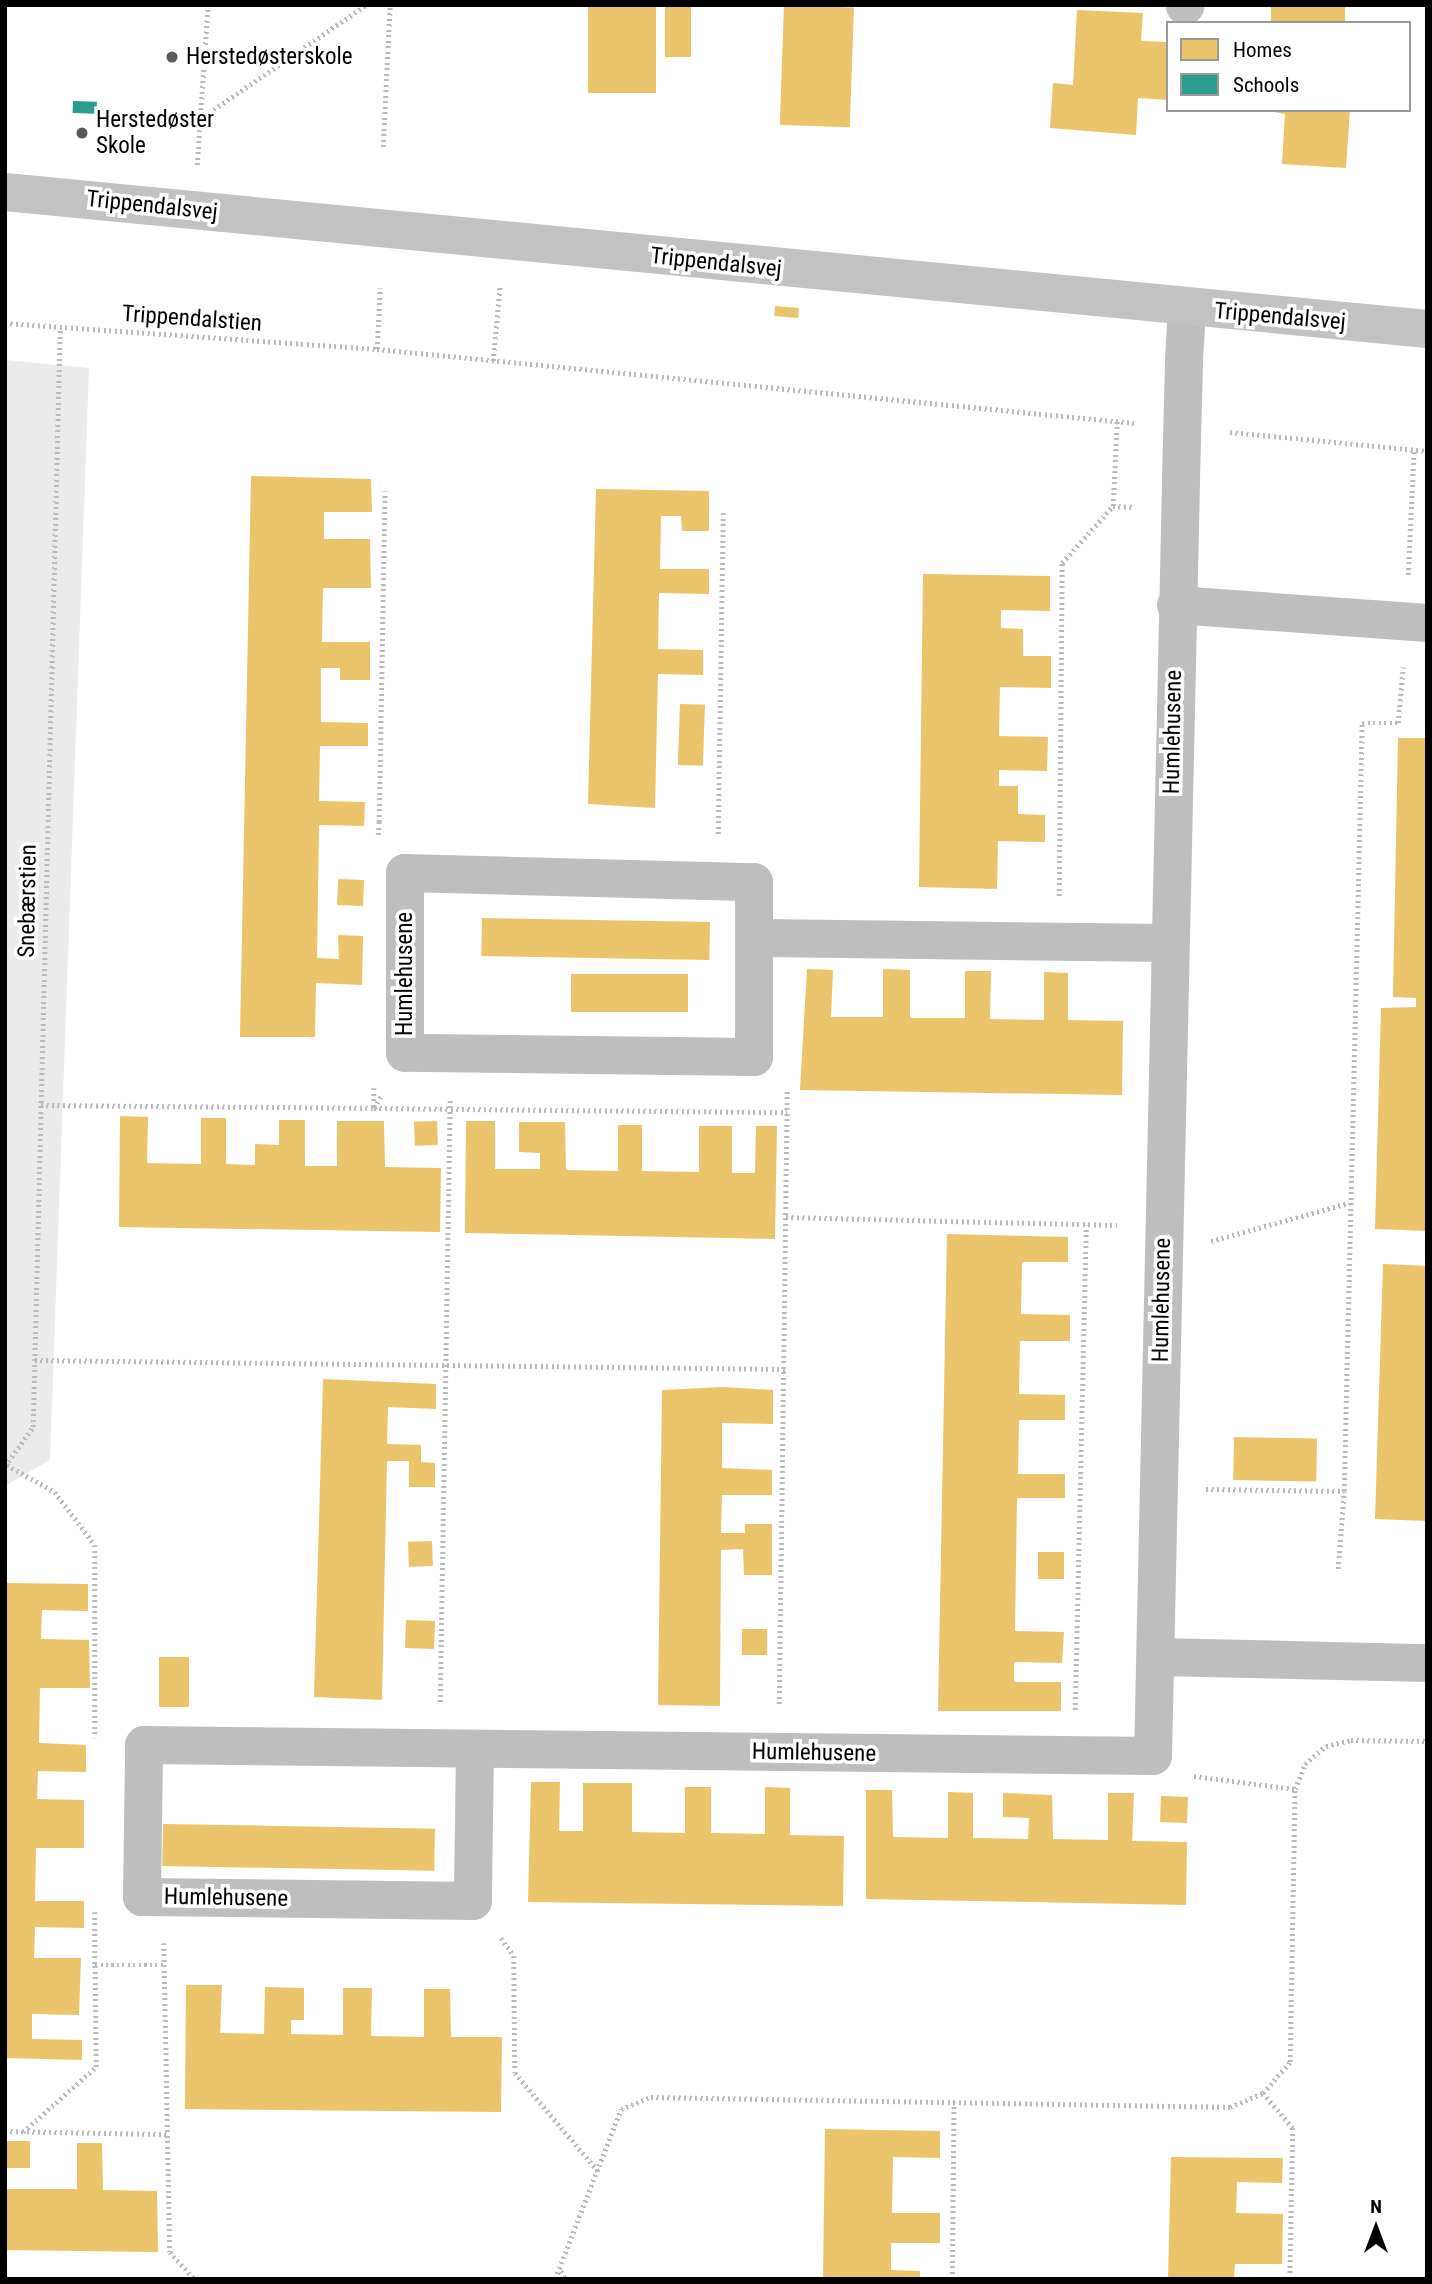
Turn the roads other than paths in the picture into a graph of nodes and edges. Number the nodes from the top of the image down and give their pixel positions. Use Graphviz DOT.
graph roads {
  1 [pos="5,192"];
  2 [pos="1187,309"];
  3 [pos="1427,330"];
  4 [pos="1176,605"];
  5 [pos="1417,622"];
  6 [pos="757,937"];
  7 [pos="1169,943"];
  8 [pos="1157,1657"];
  9 [pos="1427,1663"];
  10 [pos="457,1749"];
  1 -- 2 [label="street, Trippendalsvej"];
  2 -- 3 [label="street, Trippendalsvej"];
  2 -- 4 [label="street, Humlehusene, bridge"];
  4 -- 5 [label="street"];
  4 -- 7 [label="street, Humlehusene"];
  6 -- 6 [label="street, Humlehusene"];
  6 -- 7 [label="street"];
  7 -- 8 [label="street, Humlehusene"];
  8 -- 9 [label="street"];
  8 -- 10 [label="street, Humlehusene"];
  10 -- 10 [label="street, Humlehusene"];
}
